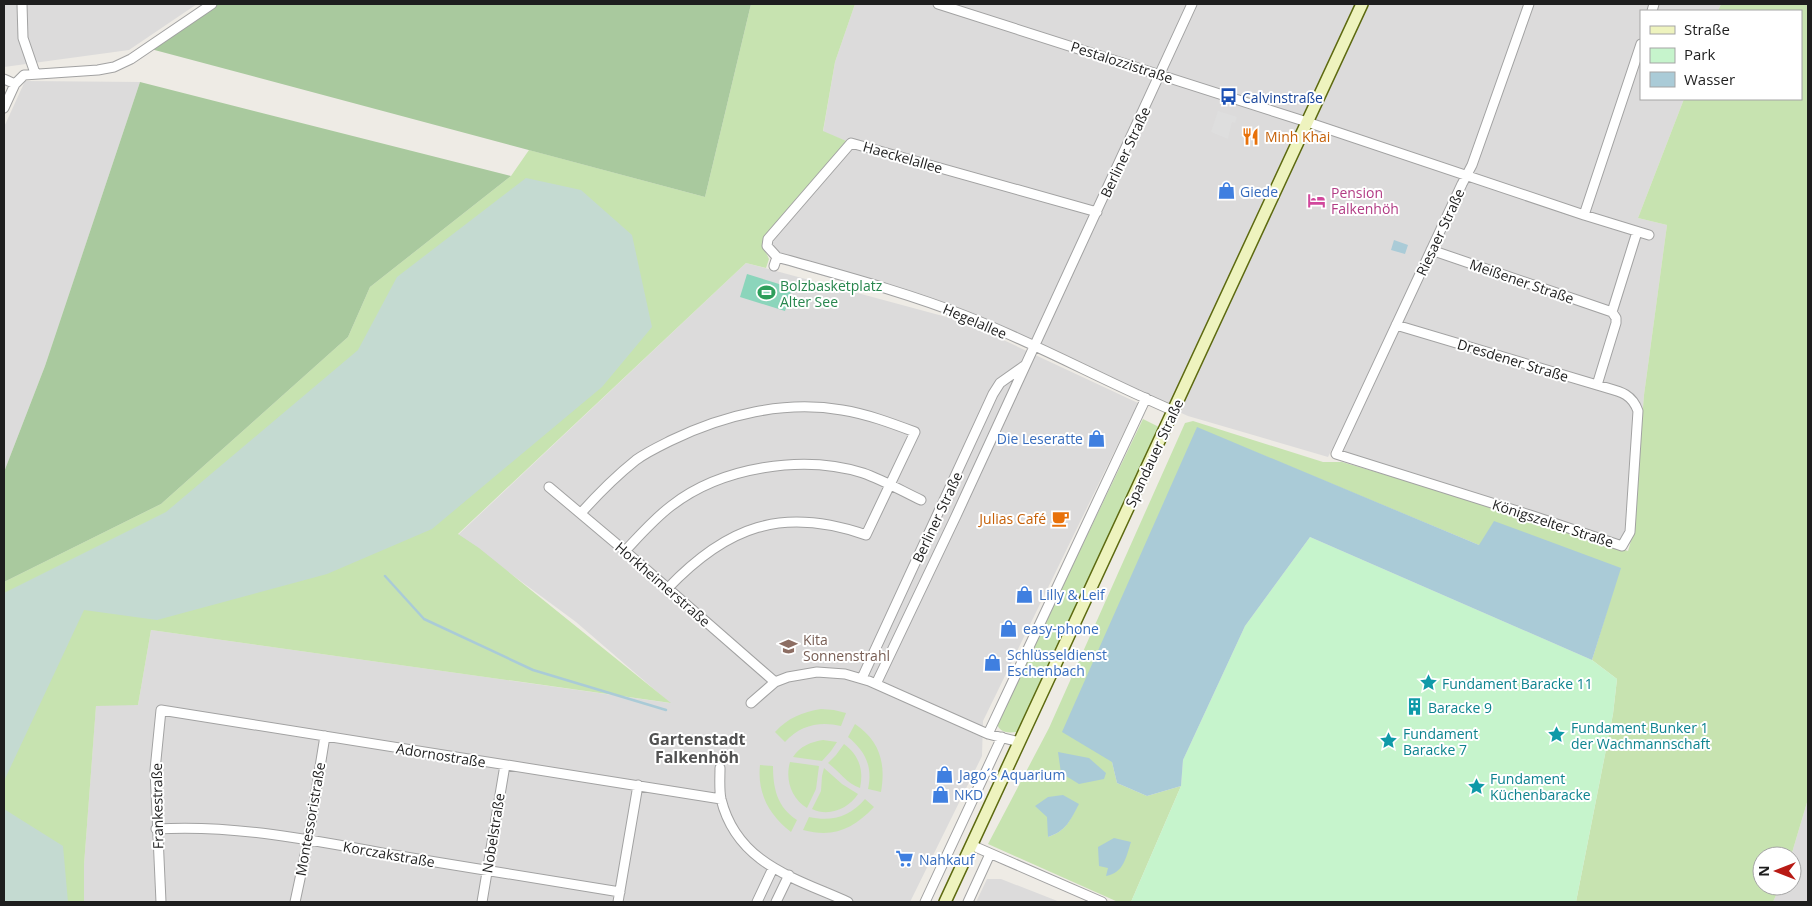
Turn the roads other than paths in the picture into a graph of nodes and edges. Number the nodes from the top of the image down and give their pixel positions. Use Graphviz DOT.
graph roads {
  1 [pos="22,4"];
  2 [pos="212,4"];
  3 [pos="938,4"];
  4 [pos="1192,4"];
  5 [pos="1362,4"];
  6 [pos="1529,4"];
  7 [pos="1640,47"];
  8 [pos="34,73"];
  9 [pos="1161,74"];
  10 [pos="4,79"];
  11 [pos="15,84"];
  12 [pos="4,108"];
  13 [pos="1307,122"];
  14 [pos="1466,175"];
  15 [pos="1097,212"];
  16 [pos="1584,215"];
  17 [pos="1637,232"];
  18 [pos="1649,234"];
  19 [pos="1431,250"];
  20 [pos="777,257"];
  21 [pos="774,266"];
  22 [pos="1612,312"];
  23 [pos="1396,325"];
  24 [pos="1034,346"];
  25 [pos="1024,365"];
  26 [pos="1598,385"];
  27 [pos="1630,396"];
  28 [pos="1146,398"];
  29 [pos="1174,411"];
  30 [pos="1336,454"];
  31 [pos="890,485"];
  32 [pos="549,487"];
  33 [pos="922,500"];
  34 [pos="581,513"];
  35 [pos="625,551"];
  36 [pos="667,589"];
  37 [pos="862,678"];
  38 [pos="775,682"];
  39 [pos="876,684"];
  40 [pos="751,703"];
  41 [pos="161,710"];
  42 [pos="988,734"];
  43 [pos="325,736"];
  44 [pos="1002,736"];
  45 [pos="1019,742"];
  46 [pos="505,765"];
  47 [pos="720,768"];
  48 [pos="638,786"];
  49 [pos="721,799"];
  50 [pos="156,829"];
  51 [pos="308,840"];
  52 [pos="971,845"];
  53 [pos="990,854"];
  54 [pos="773,868"];
  55 [pos="487,870"];
  56 [pos="789,875"];
  57 [pos="620,892"];
  58 [pos="161,902"];
  59 [pos="295,902"];
  60 [pos="482,902"];
  61 [pos="618,902"];
  62 [pos="757,902"];
  63 [pos="776,902"];
  64 [pos="848,902"];
  65 [pos="926,902"];
  66 [pos="945,902"];
  67 [pos="968,902"];
  68 [pos="1102,902"];
  1 -- 8 [label="street"];
  2 -- 8 [label="street"];
  3 -- 9 [label="street, Pestalozzistraße"];
  4 -- 9 [label="street"];
  5 -- 13 [label="main road, Spandauer Straße"];
  6 -- 14 [label="street, Riesaer Straße"];
  7 -- 16 [label="street"];
  8 -- 11 [label="street"];
  9 -- 13 [label="street, Pestalozzistraße"];
  9 -- 15 [label="street, Berliner Straße"];
  10 -- 11 [label="street"];
  11 -- 12 [label="street"];
  13 -- 14 [label="street, Pestalozzistraße"];
  13 -- 29 [label="main road, Spandauer Straße"];
  14 -- 16 [label="street, Pestalozzistraße"];
  14 -- 19 [label="street, Riesaer Straße"];
  15 -- 20 [label="street, Haeckelallee"];
  15 -- 24 [label="street, Berliner Straße"];
  16 -- 17 [label="street, Pestalozzistraße"];
  17 -- 18 [label="street, Pestalozzistraße"];
  17 -- 22 [label="street"];
  19 -- 22 [label="street, Meißener Straße"];
  19 -- 23 [label="street, Riesaer Straße"];
  20 -- 21 [label="street"];
  20 -- 24 [label="street, Hegelallee"];
  22 -- 26 [label="street"];
  23 -- 26 [label="street, Dresdener Straße"];
  23 -- 30 [label="street, Riesaer Straße"];
  24 -- 25 [label="street, Berliner Straße"];
  24 -- 28 [label="street, Hegelallee"];
  25 -- 37 [label="street, Berliner Straße"];
  25 -- 39 [label="street, Berliner Straße"];
  26 -- 27 [label="street, Dresdener Straße"];
  27 -- 30 [label="street, Königszelter Straße"];
  28 -- 29 [label="street, Hegelallee"];
  28 -- 42 [label="street"];
  29 -- 45 [label="main road, Spandauer Straße"];
  31 -- 33 [label="street"];
  31 -- 34 [label="street"];
  31 -- 35 [label="street"];
  31 -- 36 [label="street"];
  32 -- 34 [label="street, Horkheimerstraße"];
  34 -- 35 [label="street, Horkheimerstraße"];
  35 -- 36 [label="street, Horkheimerstraße"];
  36 -- 38 [label="street, Horkheimerstraße"];
  37 -- 38 [label="street"];
  37 -- 39 [label="street"];
  38 -- 40 [label="street"];
  39 -- 42 [label="street"];
  41 -- 43 [label="street, Adornostraße"];
  41 -- 50 [label="street, Frankestraße"];
  42 -- 44 [label="street"];
  43 -- 46 [label="street, Adornostraße"];
  43 -- 51 [label="street, Montessoristraße"];
  44 -- 45 [label="street"];
  44 -- 65 [label="street"];
  45 -- 52 [label="main road, Spandauer Straße"];
  46 -- 48 [label="street, Adornostraße"];
  46 -- 55 [label="street, Nobelstraße"];
  47 -- 49 [label="street"];
  48 -- 49 [label="street, Adornostraße"];
  48 -- 57 [label="street"];
  49 -- 54 [label="street"];
  50 -- 51 [label="street, Korczakstraße"];
  50 -- 58 [label="street, Frankestraße"];
  51 -- 55 [label="street, Korczakstraße"];
  51 -- 59 [label="street, Montessoristraße"];
  52 -- 53 [label="street"];
  52 -- 66 [label="main road, Spandauer Straße"];
  53 -- 67 [label="street"];
  53 -- 68 [label="street"];
  54 -- 56 [label="street"];
  54 -- 62 [label="street"];
  55 -- 57 [label="street, Korczakstraße"];
  55 -- 60 [label="street, Nobelstraße"];
  56 -- 63 [label="street"];
  56 -- 64 [label="street"];
  57 -- 61 [label="street"];
}
